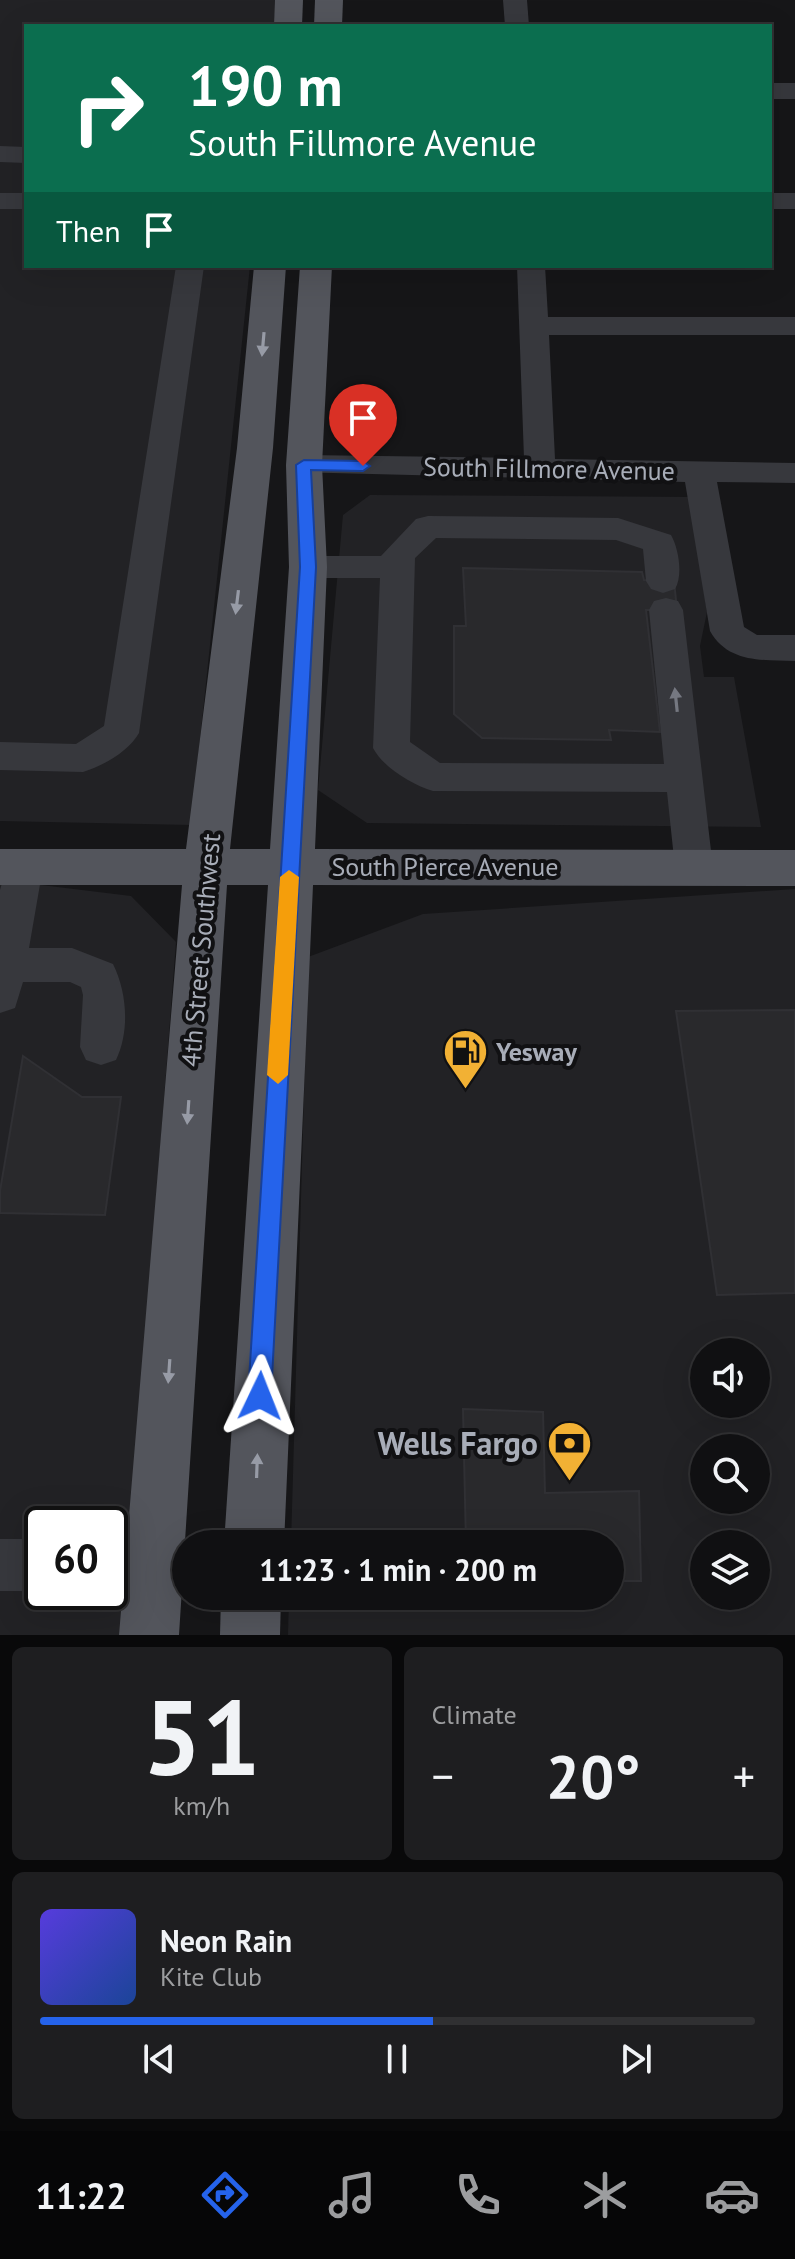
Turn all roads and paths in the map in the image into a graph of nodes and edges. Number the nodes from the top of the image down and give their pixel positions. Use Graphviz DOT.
graph roads {
  1 [pos="289,0"];
  2 [pos="329,0"];
  3 [pos="515,0"];
  4 [pos="288,24"];
  5 [pos="328,24"];
  6 [pos="517,24"];
  7 [pos="772,91"];
  8 [pos="795,91"];
  9 [pos="0,154"];
  10 [pos="24,155"];
  11 [pos="0,201"];
  12 [pos="24,201"];
  13 [pos="772,201"];
  14 [pos="795,201"];
  15 [pos="190,268"];
  16 [pos="270,268"];
  17 [pos="316,268"];
  18 [pos="531,268"];
  19 [pos="534,326"];
  20 [pos="795,326"];
  21 [pos="304,465"];
  22 [pos="540,469"];
  23 [pos="699,471"];
  24 [pos="795,473"];
  25 [pos="308,567"];
  26 [pos="397,567"];
  27 [pos="795,648"];
  28 [pos="0,756"];
  29 [pos="684,778"];
  30 [pos="206,865"];
  31 [pos="290,866"];
  32 [pos="12,867"];
  33 [pos="694,868"];
  34 [pos="795,868"];
  35 [pos="3,980"];
  36 [pos="101,1047"];
  37 [pos="255,1530"];
  38 [pos="0,1565"];
  39 [pos="24,1565"];
  40 [pos="132,1566"];
  41 [pos="251,1610"];
  42 [pos="149,1635"];
  43 [pos="250,1635"];
  1 -- 4 [label="main road"];
  2 -- 5 [label="main road"];
  3 -- 6 [label="street"];
  7 -- 8 [label="street"];
  9 -- 10 [label="street"];
  11 -- 12 [label="street"];
  13 -- 14 [label="street"];
  15 -- 28 [label="street"];
  16 -- 30 [label="main road, 4th Street Southwest, one-way"];
  17 -- 21 [label="main road"];
  18 -- 19 [label="street"];
  19 -- 20 [label="street"];
  19 -- 22 [label="street"];
  21 -- 22 [label="street, South Fillmore Avenue"];
  21 -- 25 [label="main road"];
  22 -- 23 [label="street, South Fillmore Avenue"];
  23 -- 24 [label="street, South Fillmore Avenue"];
  23 -- 27 [label="street"];
  25 -- 26 [label="street"];
  25 -- 31 [label="main road"];
  26 -- 29 [label="street"];
  29 -- 26 [label="street, one-way"];
  29 -- 33 [label="street"];
  30 -- 31 [label="main road, South Pierce Avenue"];
  30 -- 32 [label="main road, South Pierce Avenue"];
  30 -- 40 [label="main road, 4th Street Southwest, one-way"];
  31 -- 33 [label="main road, South Pierce Avenue"];
  37 -- 31 [label="main road, one-way"];
  32 -- 35 [label="street"];
  33 -- 34 [label="main road, South Pierce Avenue"];
  35 -- 36 [label="street"];
  38 -- 39 [label="street"];
  40 -- 42 [label="main road, 4th Street Southwest"];
  41 -- 43 [label="main road"];
}
